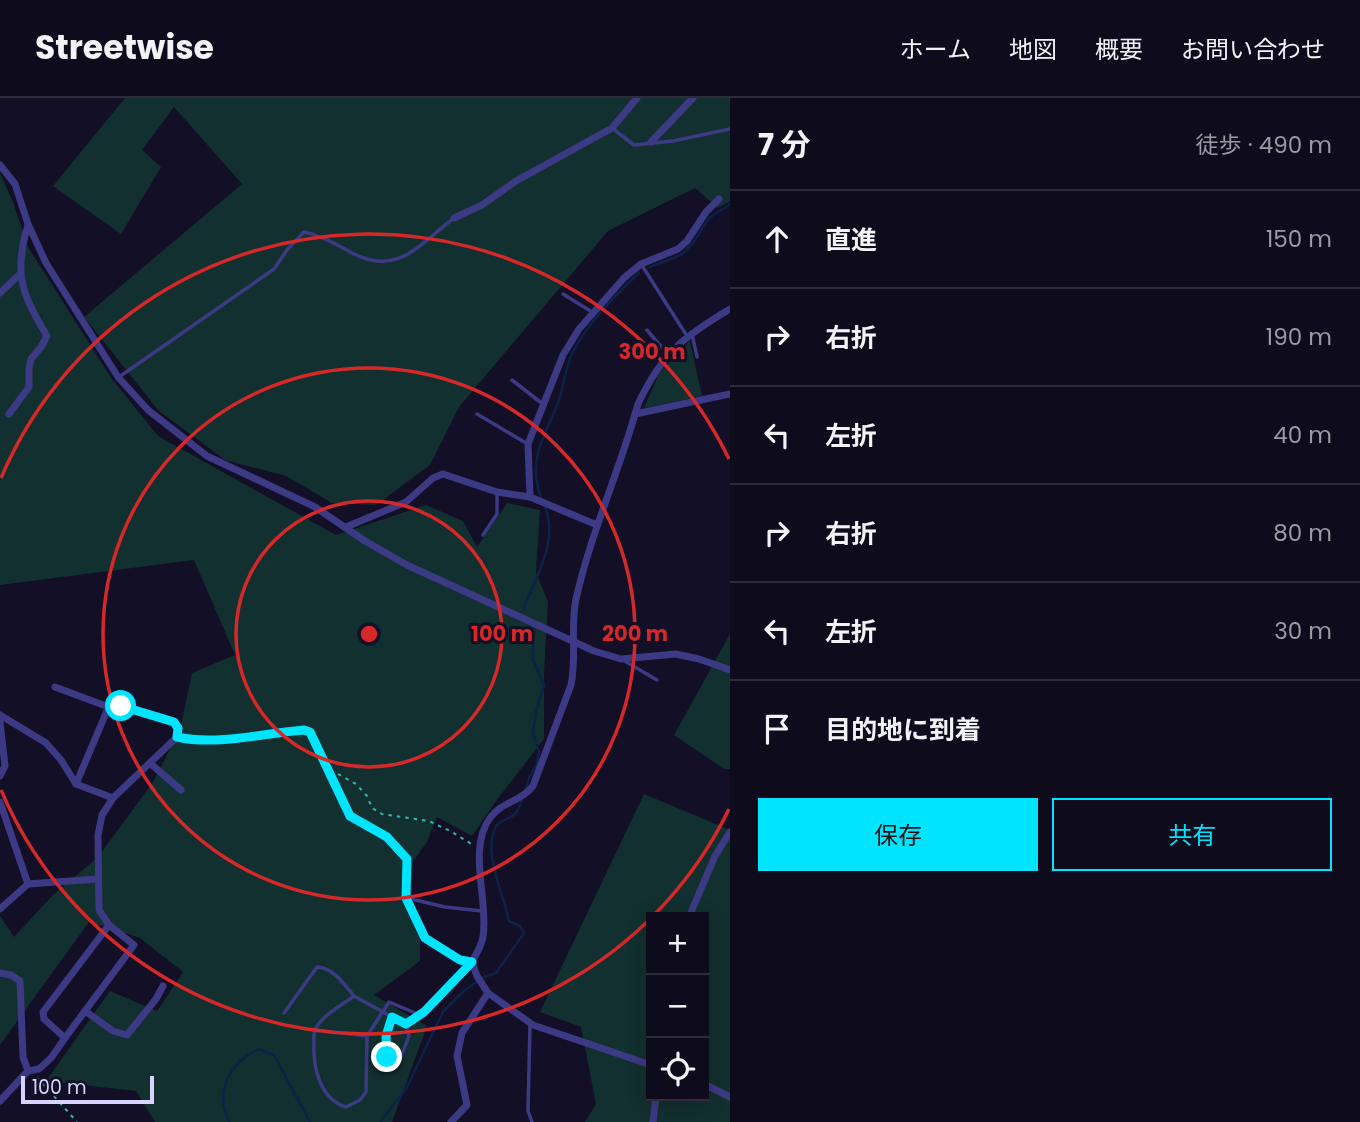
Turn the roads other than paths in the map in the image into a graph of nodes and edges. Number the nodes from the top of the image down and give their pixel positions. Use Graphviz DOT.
graph roads {
  1 [pos="637,98"];
  2 [pos="693,98"];
  3 [pos="612,128"];
  4 [pos="730,129"];
  5 [pos="651,142"];
  6 [pos="0,164"];
  7 [pos="719,199"];
  8 [pos="454,218"];
  9 [pos="28,224"];
  10 [pos="641,264"];
  11 [pos="20,274"];
  12 [pos="0,293"];
  13 [pos="563,294"];
  14 [pos="730,309"];
  15 [pos="592,312"];
  16 [pos="647,330"];
  17 [pos="689,334"];
  18 [pos="668,355"];
  19 [pos="697,357"];
  20 [pos="118,377"];
  21 [pos="512,380"];
  22 [pos="730,394"];
  23 [pos="545,405"];
  24 [pos="9,414"];
  25 [pos="477,414"];
  26 [pos="635,414"];
  27 [pos="528,444"];
  28 [pos="497,492"];
  29 [pos="530,497"];
  30 [pos="597,525"];
  31 [pos="345,527"];
  32 [pos="483,535"];
  33 [pos="574,642"];
  34 [pos="621,659"];
  35 [pos="730,670"];
  36 [pos="657,680"];
  37 [pos="55,687"];
  38 [pos="109,706"];
  39 [pos="0,715"];
  40 [pos="0,722"];
  41 [pos="177,737"];
  42 [pos="150,763"];
  43 [pos="0,776"];
  44 [pos="76,784"];
  45 [pos="181,790"];
  46 [pos="113,797"];
  47 [pos="0,805"];
  48 [pos="730,832"];
  49 [pos="98,879"];
  50 [pos="28,884"];
  51 [pos="406,898"];
  52 [pos="0,909"];
  53 [pos="484,911"];
  54 [pos="691,912"];
  55 [pos="109,925"];
  56 [pos="472,962"];
  57 [pos="0,973"];
  58 [pos="163,986"];
  59 [pos="488,993"];
  60 [pos="354,996"];
  61 [pos="85,1011"];
  62 [pos="384,1012"];
  63 [pos="284,1013"];
  64 [pos="420,1015"];
  65 [pos="392,1017"];
  66 [pos="530,1023"];
  67 [pos="406,1024"];
  68 [pos="314,1030"];
  69 [pos="367,1036"];
  70 [pos="65,1038"];
  71 [pos="387,1057"];
  72 [pos="401,1058"];
  73 [pos="646,1063"];
  74 [pos="30,1071"];
  75 [pos="709,1086"];
  76 [pos="730,1097"];
  77 [pos="0,1101"];
  78 [pos="655,1101"];
  79 [pos="451,1122"];
  80 [pos="532,1122"];
  81 [pos="653,1122"];
  1 -- 3 [label="street"];
  2 -- 5 [label="street"];
  3 -- 5 [label="lane"];
  3 -- 8 [label="street"];
  4 -- 5 [label="lane"];
  6 -- 9 [label="street"];
  7 -- 10 [label="street"];
  8 -- 20 [label="lane"];
  9 -- 11 [label="street"];
  9 -- 20 [label="street"];
  10 -- 15 [label="street"];
  10 -- 17 [label="lane"];
  11 -- 12 [label="street"];
  11 -- 24 [label="street"];
  13 -- 15 [label="lane"];
  14 -- 17 [label="street"];
  15 -- 23 [label="street"];
  16 -- 18 [label="lane"];
  17 -- 18 [label="street"];
  17 -- 19 [label="lane"];
  18 -- 26 [label="street"];
  20 -- 31 [label="street"];
  21 -- 23 [label="lane"];
  22 -- 26 [label="street"];
  23 -- 27 [label="street"];
  25 -- 27 [label="lane"];
  26 -- 30 [label="street"];
  27 -- 29 [label="street"];
  28 -- 29 [label="street"];
  28 -- 31 [label="street"];
  28 -- 32 [label="lane"];
  29 -- 30 [label="street"];
  30 -- 33 [label="street"];
  31 -- 33 [label="street"];
  33 -- 34 [label="street"];
  33 -- 53 [label="street"];
  34 -- 35 [label="street"];
  34 -- 36 [label="lane"];
  37 -- 38 [label="street"];
  38 -- 41 [label="street"];
  38 -- 44 [label="street"];
  39 -- 44 [label="street"];
  40 -- 43 [label="street"];
  41 -- 42 [label="street"];
  41 -- 51 [label="lane"];
  42 -- 45 [label="street"];
  42 -- 46 [label="street"];
  44 -- 46 [label="street"];
  46 -- 49 [label="street"];
  47 -- 50 [label="street"];
  48 -- 54 [label="street"];
  49 -- 50 [label="street"];
  49 -- 55 [label="street"];
  50 -- 52 [label="street"];
  51 -- 53 [label="lane"];
  51 -- 56 [label="lane"];
  53 -- 56 [label="street"];
  55 -- 61 [label="street"];
  55 -- 70 [label="street"];
  56 -- 59 [label="street"];
  56 -- 64 [label="lane"];
  57 -- 74 [label="street"];
  58 -- 61 [label="street"];
  59 -- 66 [label="street"];
  59 -- 79 [label="street"];
  60 -- 62 [label="lane"];
  60 -- 63 [label="lane"];
  60 -- 68 [label="lane"];
  61 -- 70 [label="street"];
  62 -- 64 [label="lane"];
  62 -- 65 [label="lane"];
  62 -- 69 [label="lane"];
  64 -- 67 [label="lane"];
  65 -- 67 [label="lane"];
  65 -- 71 [label="lane"];
  66 -- 73 [label="street"];
  66 -- 80 [label="lane"];
  67 -- 72 [label="lane"];
  68 -- 69 [label="lane"];
  68 -- 69 [label="lane"];
  70 -- 74 [label="street"];
  74 -- 77 [label="street"];
  75 -- 76 [label="street"];
  78 -- 81 [label="street"];
}
